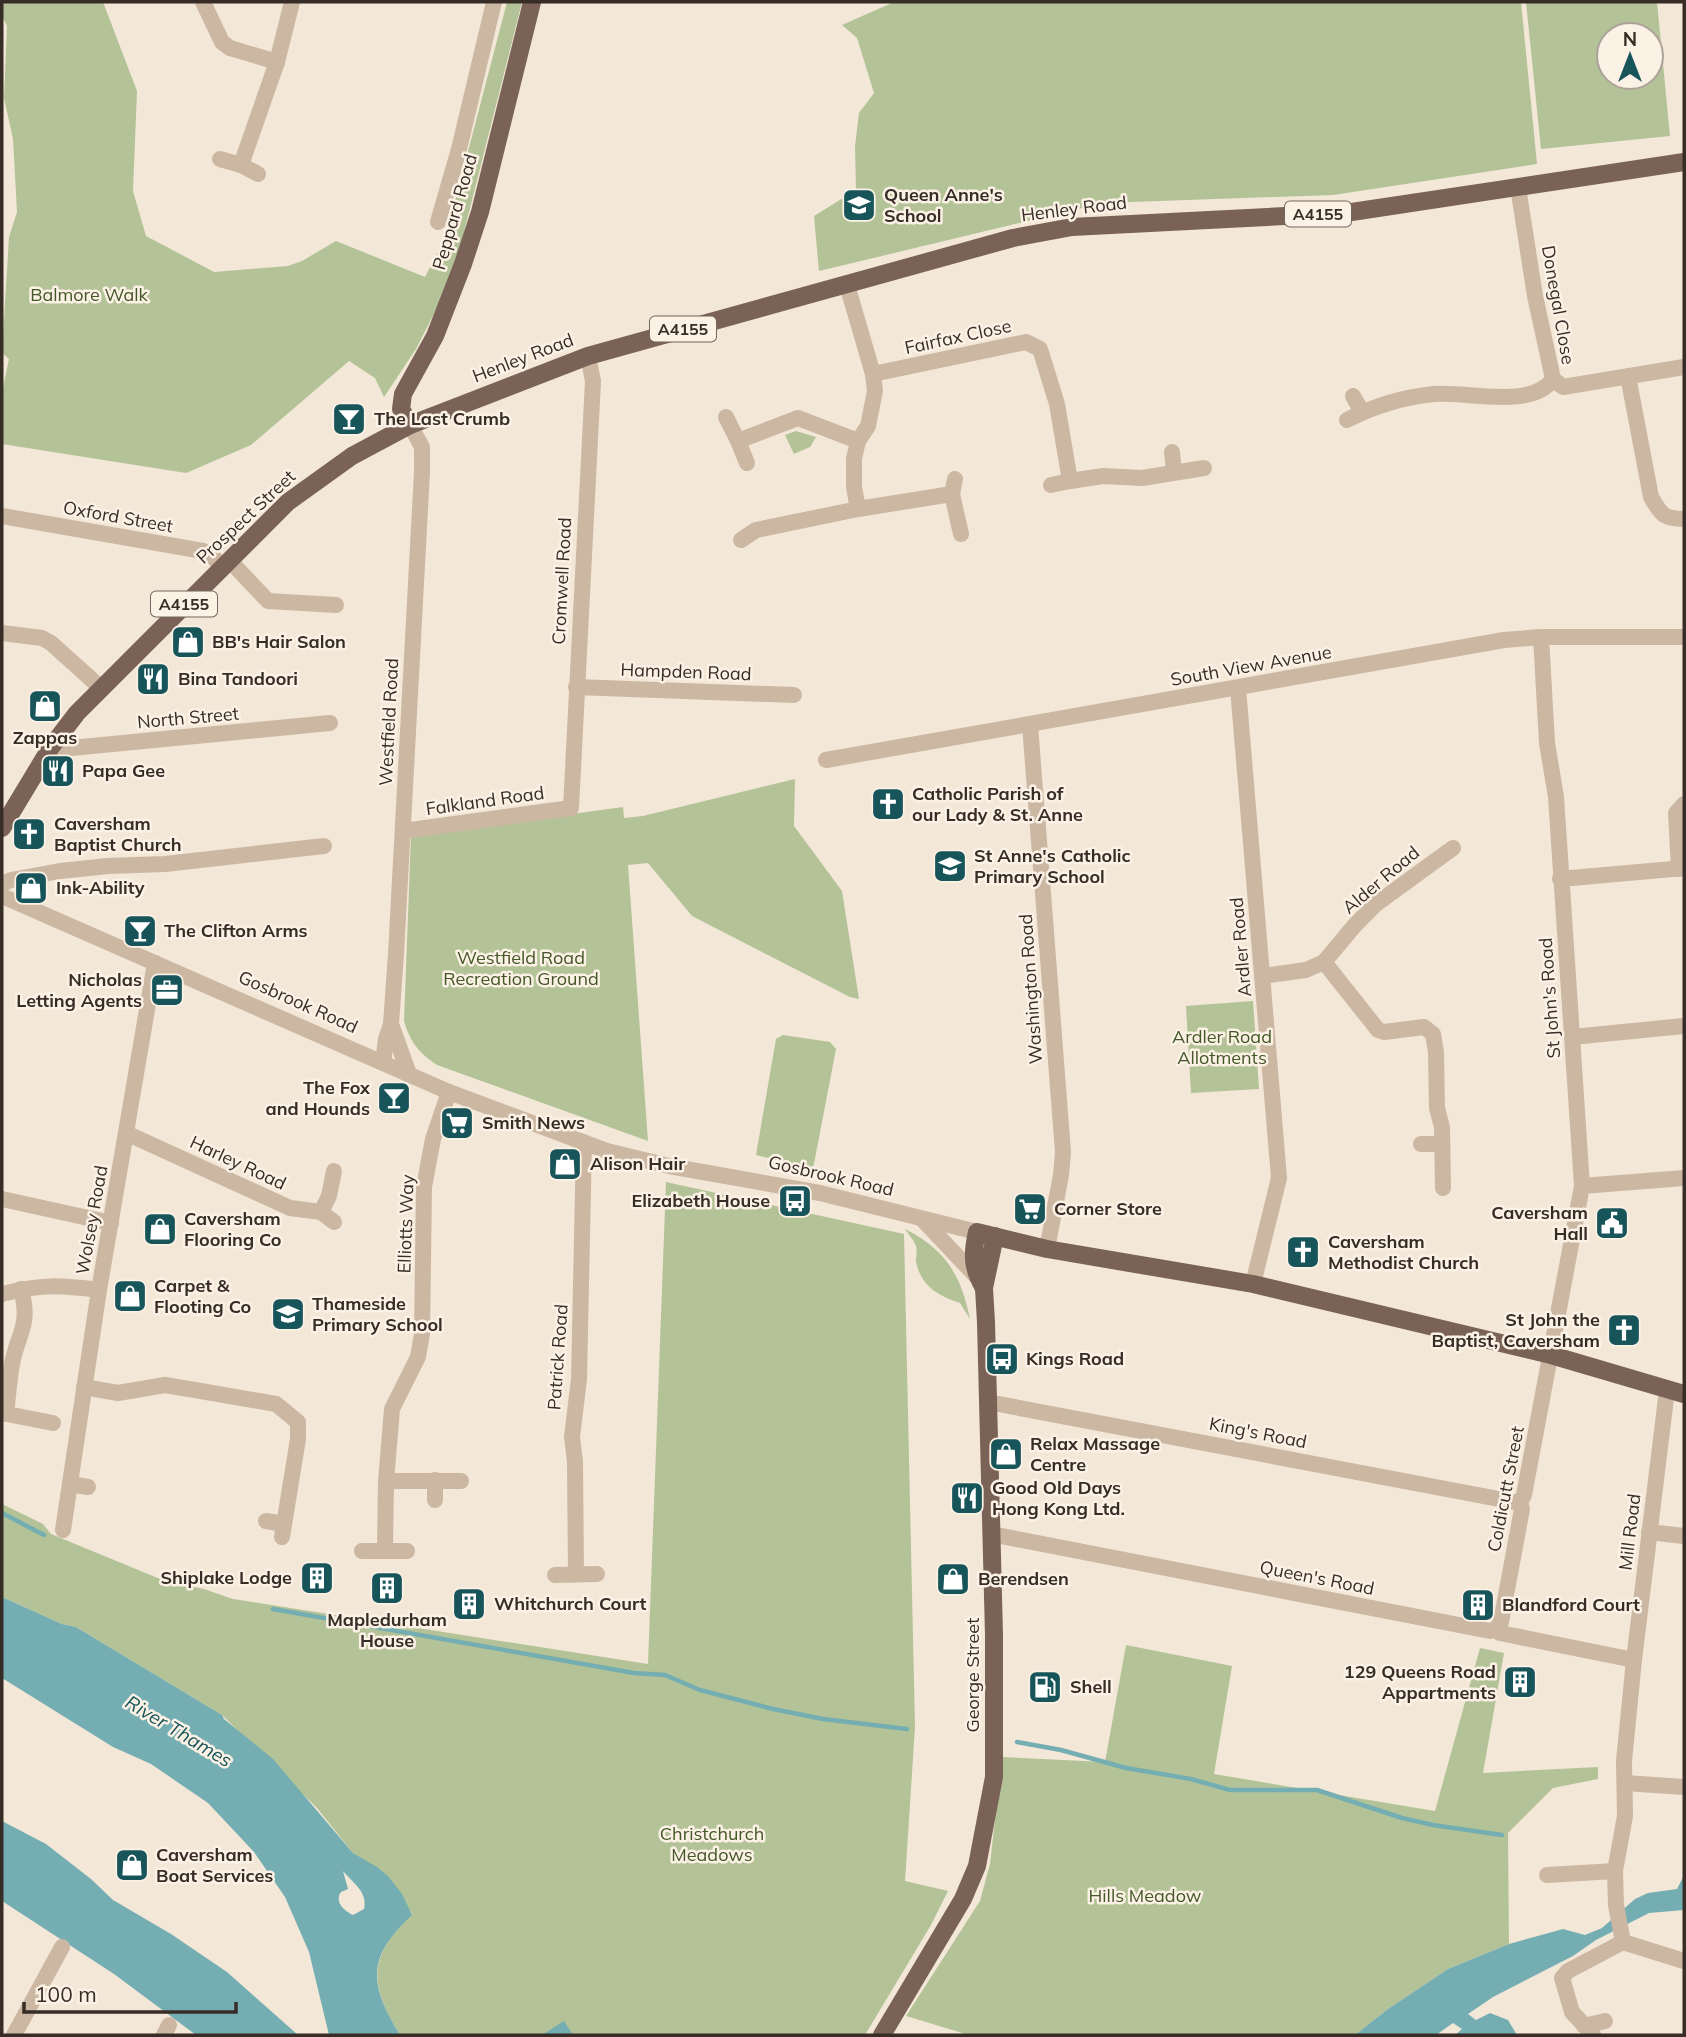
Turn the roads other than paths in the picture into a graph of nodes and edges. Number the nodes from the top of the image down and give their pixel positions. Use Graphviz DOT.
graph roads {
  1 [pos="203,2"];
  2 [pos="292,2"];
  3 [pos="494,2"];
  4 [pos="532,2"];
  5 [pos="277,62"];
  6 [pos="220,159"];
  7 [pos="1684,162"];
  8 [pos="240,165"];
  9 [pos="258,174"];
  10 [pos="1518,187"];
  11 [pos="438,222"];
  12 [pos="847,285"];
  13 [pos="588,356"];
  14 [pos="1684,367"];
  15 [pos="873,374"];
  16 [pos="1628,376"];
  17 [pos="1553,379"];
  18 [pos="1353,396"];
  19 [pos="726,417"];
  20 [pos="410,425"];
  21 [pos="738,441"];
  22 [pos="858,441"];
  23 [pos="1172,452"];
  24 [pos="747,463"];
  25 [pos="1204,468"];
  26 [pos="1174,472"];
  27 [pos="1070,481"];
  28 [pos="1051,485"];
  29 [pos="858,509"];
  30 [pos="2,516"];
  31 [pos="1684,519"];
  32 [pos="961,534"];
  33 [pos="741,540"];
  34 [pos="226,563"];
  35 [pos="336,605"];
  36 [pos="2,633"];
  37 [pos="1541,637"];
  38 [pos="1684,638"];
  39 [pos="576,687"];
  40 [pos="101,688"];
  41 [pos="1238,688"];
  42 [pos="794,695"];
  43 [pos="330,723"];
  44 [pos="1030,725"];
  45 [pos="51,747"];
  46 [pos="826,760"];
  47 [pos="1684,804"];
  48 [pos="571,808"];
  49 [pos="2,828"];
  50 [pos="403,831"];
  51 [pos="324,846"];
  52 [pos="1453,848"];
  53 [pos="1682,868"];
  54 [pos="1560,879"];
  55 [pos="2,884"];
  56 [pos="2,896"];
  57 [pos="1324,961"];
  58 [pos="155,963"];
  59 [pos="1263,976"];
  60 [pos="391,1024"];
  61 [pos="1684,1026"];
  62 [pos="1572,1037"];
  63 [pos="383,1063"];
  64 [pos="409,1074"];
  65 [pos="449,1092"];
  66 [pos="126,1133"];
  67 [pos="584,1142"];
  68 [pos="1422,1144"];
  69 [pos="1442,1144"];
  70 [pos="334,1171"];
  71 [pos="1684,1178"];
  72 [pos="1582,1186"];
  73 [pos="1443,1188"];
  74 [pos="2,1199"];
  75 [pos="321,1212"];
  76 [pos="922,1219"];
  77 [pos="334,1222"];
  78 [pos="111,1223"];
  79 [pos="977,1232"];
  80 [pos="995,1236"];
  81 [pos="1047,1249"];
  82 [pos="980,1282"];
  83 [pos="1253,1284"];
  84 [pos="20,1289"];
  85 [pos="99,1290"];
  86 [pos="2,1294"];
  87 [pos="1551,1355"];
  88 [pos="84,1387"];
  89 [pos="1675,1392"];
  90 [pos="988,1402"];
  91 [pos="4,1414"];
  92 [pos="53,1423"];
  93 [pos="435,1480"];
  94 [pos="386,1481"];
  95 [pos="461,1481"];
  96 [pos="70,1484"];
  97 [pos="88,1487"];
  98 [pos="435,1500"];
  99 [pos="1520,1503"];
  100 [pos="266,1521"];
  101 [pos="63,1530"];
  102 [pos="1649,1532"];
  103 [pos="991,1534"];
  104 [pos="1684,1536"];
  105 [pos="362,1551"];
  106 [pos="385,1551"];
  107 [pos="407,1551"];
  108 [pos="576,1574"];
  109 [pos="597,1574"];
  110 [pos="555,1575"];
  111 [pos="1496,1629"];
  112 [pos="1634,1660"];
  113 [pos="1625,1783"];
  114 [pos="1684,1787"];
  115 [pos="1615,1871"];
  116 [pos="1547,1875"];
  117 [pos="1623,1937"];
  118 [pos="62,1947"];
  119 [pos="1684,1961"];
  120 [pos="1605,2021"];
  121 [pos="1588,2031"];
  122 [pos="13,2035"];
  123 [pos="882,2035"];
  1 -- 5 [label="street"];
  2 -- 5 [label="street"];
  3 -- 11 [label="street, Peppard Road"];
  4 -- 20 [label="main road, Peppard Road"];
  5 -- 8 [label="street"];
  6 -- 8 [label="street"];
  7 -- 10 [label="main road, Henley Road / A4155"];
  8 -- 9 [label="street"];
  10 -- 12 [label="main road, Henley Road / A4155"];
  10 -- 17 [label="street, Donegal Close"];
  12 -- 13 [label="main road, Henley Road / A4155"];
  12 -- 15 [label="street"];
  13 -- 20 [label="main road, Henley Road / A4155"];
  13 -- 39 [label="street, Cromwell Road"];
  14 -- 16 [label="street, Donegal Close"];
  15 -- 22 [label="street"];
  15 -- 27 [label="street, Fairfax Close"];
  16 -- 17 [label="street, Donegal Close"];
  16 -- 31 [label="street"];
  17 -- 18 [label="street"];
  19 -- 21 [label="street"];
  20 -- 34 [label="main road, Prospect Street / A4155"];
  20 -- 50 [label="street, Westfield Road"];
  21 -- 22 [label="street"];
  21 -- 24 [label="street"];
  22 -- 29 [label="street"];
  23 -- 26 [label="street"];
  25 -- 26 [label="street"];
  26 -- 27 [label="street"];
  27 -- 28 [label="street"];
  29 -- 32 [label="street"];
  29 -- 33 [label="street"];
  30 -- 34 [label="street, Oxford Street"];
  34 -- 35 [label="street, Oxford Street"];
  34 -- 40 [label="main road, Prospect Street / A4155"];
  36 -- 40 [label="street"];
  37 -- 38 [label="street, South View Avenue"];
  37 -- 41 [label="street, South View Avenue"];
  37 -- 54 [label="street, St John's Road"];
  39 -- 42 [label="street, Hampden Road"];
  39 -- 48 [label="street, Cromwell Road"];
  40 -- 45 [label="main road, Prospect Street / A4155"];
  41 -- 44 [label="street, South View Avenue"];
  41 -- 59 [label="street, Ardler Road"];
  43 -- 45 [label="street, North Street"];
  44 -- 46 [label="street, South View Avenue"];
  44 -- 81 [label="street, Washington Road"];
  45 -- 49 [label="main road, Prospect Street / A4155"];
  47 -- 53 [label="street"];
  48 -- 50 [label="street, Falkland Road"];
  50 -- 60 [label="street, Westfield Road"];
  51 -- 55 [label="street"];
  52 -- 57 [label="street, Alder Road"];
  53 -- 54 [label="street"];
  54 -- 62 [label="street, St John's Road"];
  56 -- 58 [label="street, Gosbrook Road"];
  57 -- 59 [label="street"];
  57 -- 69 [label="street"];
  58 -- 63 [label="street, Gosbrook Road"];
  58 -- 66 [label="street, Wolsey Road"];
  59 -- 83 [label="street, Ardler Road"];
  60 -- 63 [label="street, Westfield Road"];
  60 -- 64 [label="street, Westfield Road"];
  61 -- 62 [label="street"];
  62 -- 72 [label="street, St John's Road"];
  63 -- 64 [label="street, Gosbrook Road"];
  64 -- 65 [label="street, Gosbrook Road"];
  65 -- 67 [label="street, Gosbrook Road"];
  65 -- 94 [label="street, Elliotts Way"];
  66 -- 75 [label="street, Harley Road"];
  66 -- 78 [label="street, Wolsey Road"];
  67 -- 76 [label="street, Gosbrook Road"];
  67 -- 108 [label="street, Patrick Road"];
  68 -- 69 [label="street"];
  69 -- 73 [label="street"];
  70 -- 75 [label="street"];
  71 -- 72 [label="street"];
  72 -- 87 [label="street, St John's Road"];
  74 -- 78 [label="street"];
  75 -- 77 [label="street, Harley Road"];
  76 -- 79 [label="street, Gosbrook Road"];
  76 -- 82 [label="street"];
  78 -- 85 [label="street, Wolsey Road"];
  79 -- 80 [label="main road, Gosbrook Road"];
  79 -- 82 [label="main road, George Street"];
  80 -- 81 [label="main road, Gosbrook Road"];
  80 -- 82 [label="main road, George Street"];
  81 -- 83 [label="main road, Gosbrook Road"];
  82 -- 90 [label="main road, George Street"];
  83 -- 87 [label="main road, Gosbrook Road"];
  84 -- 85 [label="street"];
  84 -- 86 [label="street"];
  84 -- 91 [label="street"];
  85 -- 88 [label="street, Wolsey Road"];
  87 -- 89 [label="main road, Gosbrook Road"];
  87 -- 99 [label="street, Coldicutt Street"];
  88 -- 96 [label="street, Wolsey Road"];
  88 -- 100 [label="street"];
  89 -- 102 [label="street, Mill Road"];
  90 -- 99 [label="street, King's Road"];
  90 -- 103 [label="main road, George Street"];
  91 -- 92 [label="street"];
  93 -- 94 [label="street"];
  93 -- 95 [label="street"];
  93 -- 98 [label="street"];
  94 -- 106 [label="street, Elliotts Way"];
  96 -- 97 [label="street"];
  96 -- 101 [label="street, Wolsey Road"];
  99 -- 111 [label="street, Coldicutt Street"];
  102 -- 104 [label="street"];
  102 -- 112 [label="street, Mill Road"];
  103 -- 111 [label="street, Queen's Road"];
  103 -- 123 [label="main road, George Street"];
  105 -- 106 [label="street"];
  106 -- 107 [label="street"];
  108 -- 109 [label="street"];
  108 -- 110 [label="street"];
  111 -- 112 [label="street, Queen's Road"];
  112 -- 113 [label="street, Mill Road"];
  113 -- 114 [label="street"];
  113 -- 115 [label="street, Mill Road"];
  115 -- 116 [label="street"];
  115 -- 117 [label="street, Mill Road"];
  117 -- 119 [label="street"];
  117 -- 121 [label="street"];
  118 -- 122 [label="street"];
  120 -- 121 [label="street"];
}
